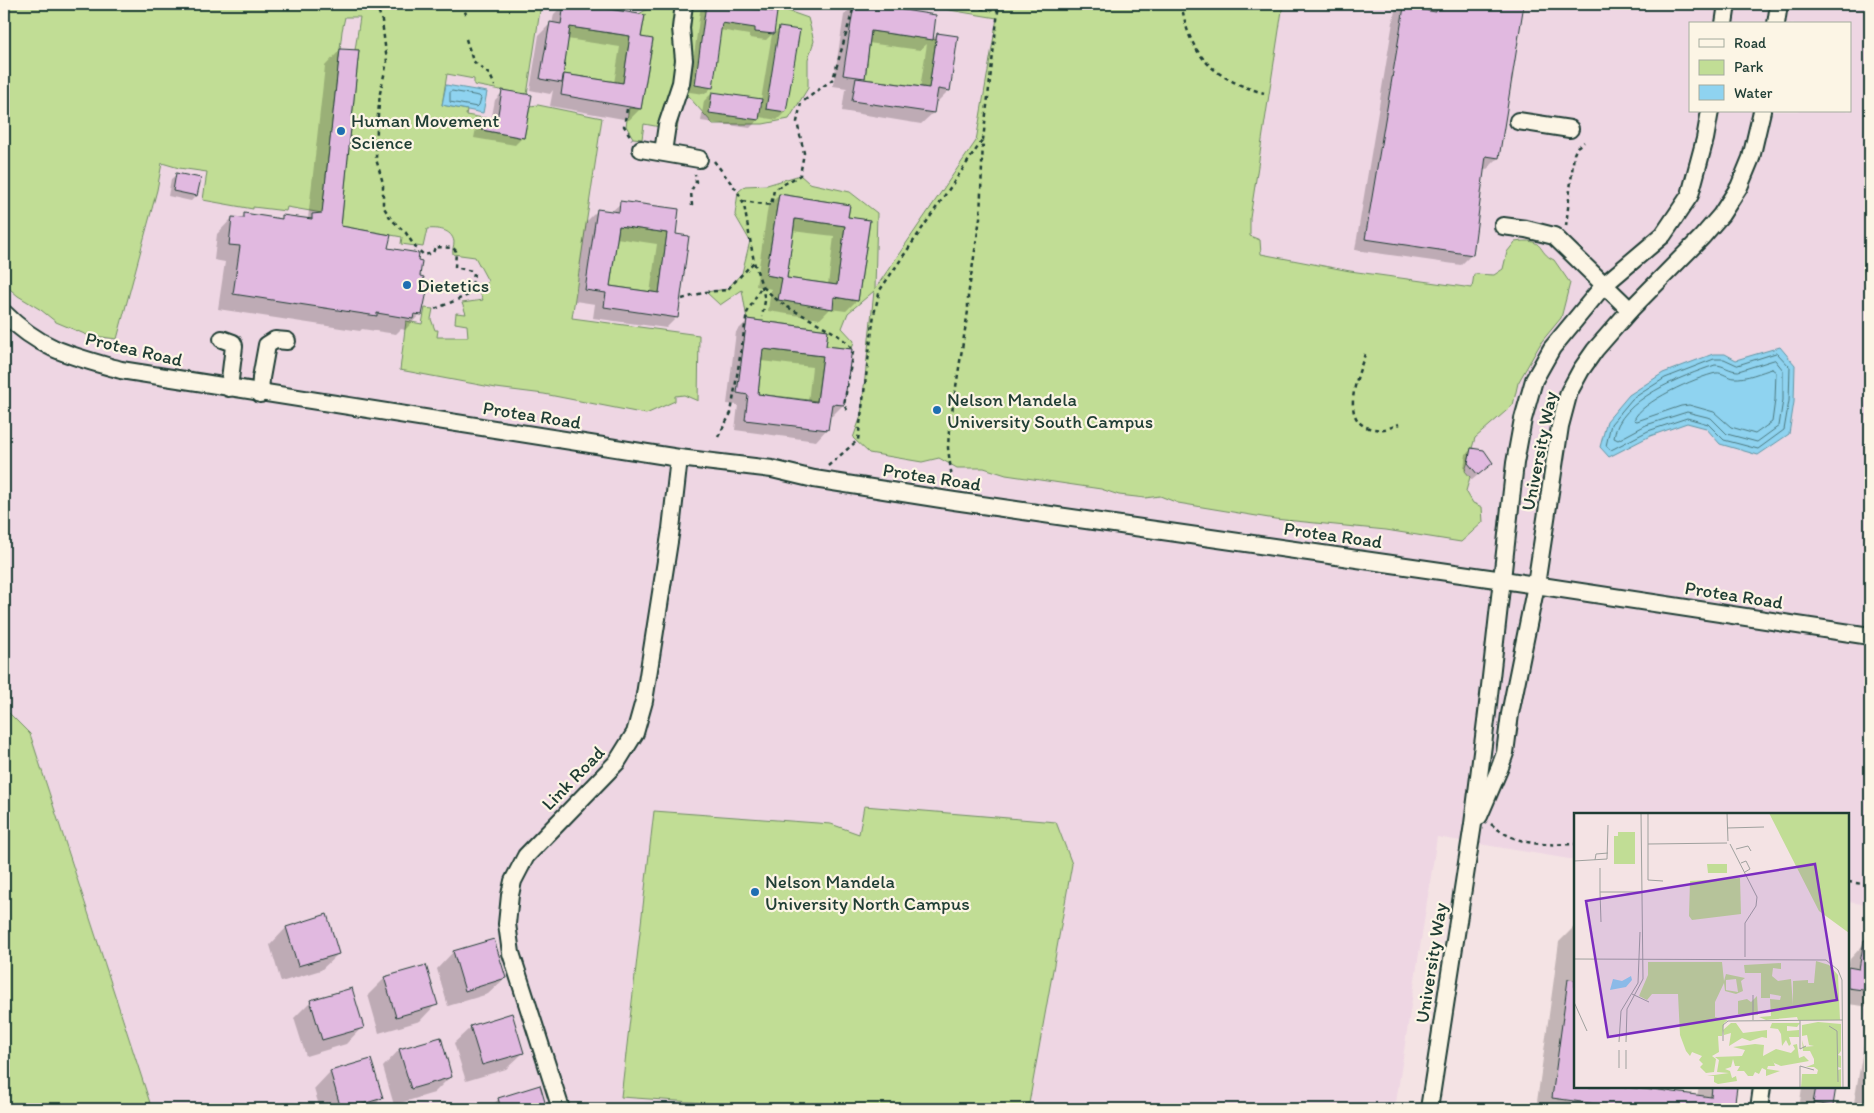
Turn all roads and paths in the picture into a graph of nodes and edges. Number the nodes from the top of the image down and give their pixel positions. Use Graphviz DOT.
graph roads {
  1 [pos="376,4"];
  2 [pos="462,4"];
  3 [pos="684,4"];
  4 [pos="949,4"];
  5 [pos="999,4"];
  6 [pos="1180,4"];
  7 [pos="1727,4"];
  8 [pos="1779,4"];
  9 [pos="853,10"];
  10 [pos="998,11"];
  11 [pos="466,14"];
  12 [pos="1724,22"];
  13 [pos="1776,22"];
  14 [pos="466,39"];
  15 [pos="494,86"];
  16 [pos="1264,93"];
  17 [pos="627,109"];
  18 [pos="1710,112"];
  19 [pos="1762,112"];
  20 [pos="1518,121"];
  21 [pos="1570,129"];
  22 [pos="983,140"];
  23 [pos="1584,142"];
  24 [pos="641,149"];
  25 [pos="663,152"];
  26 [pos="696,158"];
  27 [pos="742,201"];
  28 [pos="692,206"];
  29 [pos="1503,226"];
  30 [pos="1569,230"];
  31 [pos="754,262"];
  32 [pos="1604,285"];
  33 [pos="762,286"];
  34 [pos="682,298"];
  35 [pos="435,309"];
  36 [pos="1630,310"];
  37 [pos="4,313"];
  38 [pos="762,317"];
  39 [pos="222,340"];
  40 [pos="287,341"];
  41 [pos="1365,354"];
  42 [pos="229,388"];
  43 [pos="260,394"];
  44 [pos="850,413"];
  45 [pos="1399,424"];
  46 [pos="718,437"];
  47 [pos="679,458"];
  48 [pos="814,479"];
  49 [pos="954,501"];
  50 [pos="1503,580"];
  51 [pos="1536,585"];
  52 [pos="1870,636"];
  53 [pos="1483,810"];
  54 [pos="1473,824"];
  55 [pos="1574,844"];
  56 [pos="1849,882"];
  57 [pos="1870,885"];
  58 [pos="1762,1088"];
  59 [pos="561,1109"];
  60 [pos="1429,1109"];
  61 [pos="1759,1109"];
  1 -- 35 [label="path"];
  2 -- 11 [label="path"];
  3 -- 25 [label="lane"];
  4 -- 10 [label="path"];
  5 -- 10 [label="path"];
  6 -- 16 [label="path"];
  7 -- 12 [label="lane"];
  8 -- 13 [label="lane"];
  9 -- 27 [label="path"];
  10 -- 22 [label="path"];
  14 -- 15 [label="path"];
  17 -- 24 [label="path"];
  18 -- 32 [label="lane, University Way"];
  19 -- 36 [label="lane, University Way"];
  20 -- 21 [label="lane"];
  22 -- 48 [label="path"];
  22 -- 49 [label="path"];
  23 -- 30 [label="path"];
  24 -- 25 [label="lane"];
  25 -- 26 [label="lane"];
  26 -- 27 [label="path"];
  26 -- 28 [label="path"];
  27 -- 31 [label="path"];
  29 -- 32 [label="lane"];
  31 -- 33 [label="path"];
  31 -- 34 [label="path"];
  32 -- 36 [label="lane"];
  32 -- 50 [label="lane, University Way"];
  33 -- 38 [label="path"];
  33 -- 44 [label="path"];
  33 -- 46 [label="path"];
  36 -- 51 [label="lane, University Way"];
  37 -- 42 [label="lane, Protea Road"];
  39 -- 42 [label="lane"];
  40 -- 43 [label="lane"];
  41 -- 45 [label="path"];
  42 -- 43 [label="lane, Protea Road"];
  43 -- 47 [label="lane, Protea Road"];
  47 -- 48 [label="lane, Protea Road"];
  47 -- 59 [label="lane, Link Road"];
  48 -- 49 [label="lane, Protea Road"];
  49 -- 50 [label="lane, Protea Road"];
  50 -- 51 [label="lane, Protea Road"];
  50 -- 54 [label="lane, University Way"];
  51 -- 52 [label="lane, Protea Road"];
  51 -- 53 [label="lane, University Way"];
  53 -- 54 [label="lane, University Way"];
  53 -- 55 [label="path"];
  54 -- 60 [label="lane, University Way"];
  56 -- 57 [label="path"];
  58 -- 61 [label="lane"];
}
